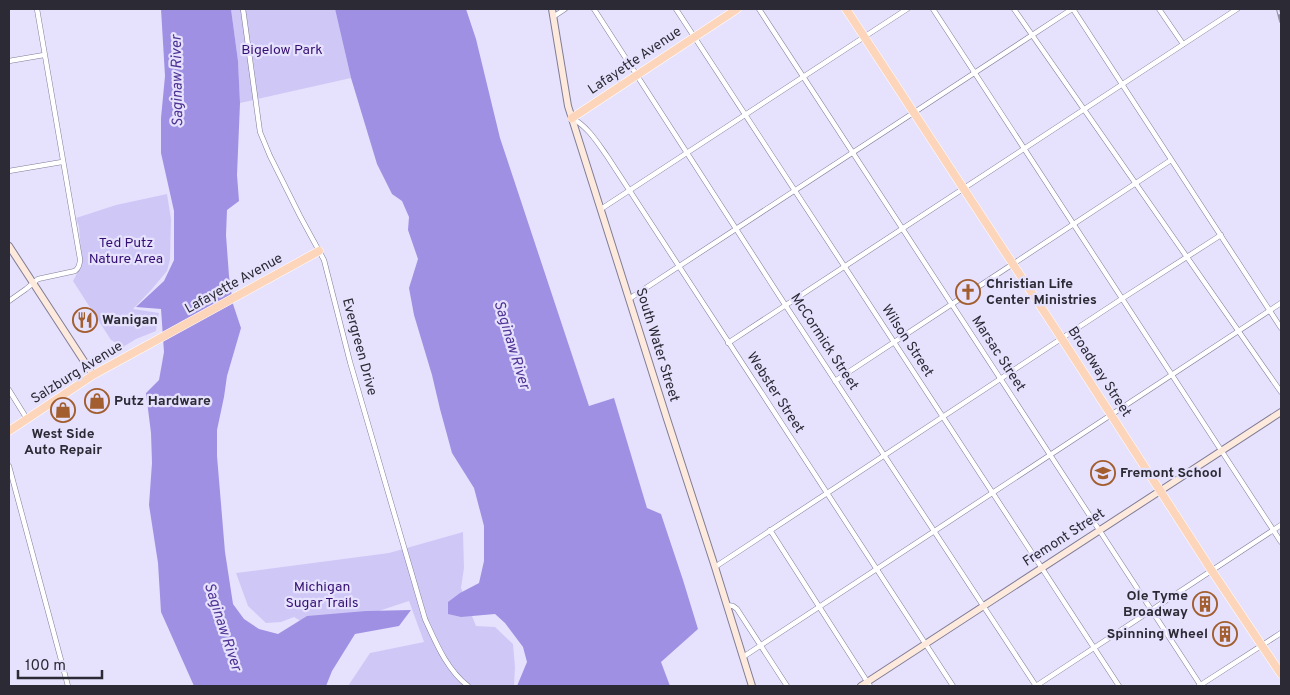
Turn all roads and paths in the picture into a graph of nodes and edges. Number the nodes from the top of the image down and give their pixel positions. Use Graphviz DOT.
graph roads {
  1 [pos="37,9"];
  2 [pos="243,9"];
  3 [pos="552,9"];
  4 [pos="566,9"];
  5 [pos="594,9"];
  6 [pos="676,9"];
  7 [pos="737,9"];
  8 [pos="759,9"];
  9 [pos="846,9"];
  10 [pos="907,9"];
  11 [pos="933,9"];
  12 [pos="1014,9"];
  13 [pos="1072,9"];
  14 [pos="1159,9"];
  15 [pos="1236,9"];
  16 [pos="553,17"];
  17 [pos="1032,34"];
  18 [pos="694,37"];
  19 [pos="864,37"];
  20 [pos="1183,44"];
  21 [pos="44,55"];
  22 [pos="9,60"];
  23 [pos="975,72"];
  24 [pos="637,75"];
  25 [pos="803,77"];
  26 [pos="1122,84"];
  27 [pos="1084,108"];
  28 [pos="914,113"];
  29 [pos="745,115"];
  30 [pos="572,118"];
  31 [pos="1024,149"];
  32 [pos="852,152"];
  33 [pos="687,153"];
  34 [pos="1171,160"];
  35 [pos="62,162"];
  36 [pos="9,171"];
  37 [pos="1136,183"];
  38 [pos="964,189"];
  39 [pos="794,190"];
  40 [pos="629,191"];
  41 [pos="601,209"];
  42 [pos="1074,224"];
  43 [pos="736,228"];
  44 [pos="902,229"];
  45 [pos="1221,235"];
  46 [pos="9,246"];
  47 [pos="319,251"];
  48 [pos="1187,256"];
  49 [pos="1013,264"];
  50 [pos="678,267"];
  51 [pos="844,267"];
  52 [pos="33,283"];
  53 [pos="1122,298"];
  54 [pos="629,299"];
  55 [pos="9,301"];
  56 [pos="1281,303"];
  57 [pos="952,304"];
  58 [pos="786,305"];
  59 [pos="1270,310"];
  60 [pos="1281,328"];
  61 [pos="1238,331"];
  62 [pos="161,339"];
  63 [pos="1062,339"];
  64 [pos="894,342"];
  65 [pos="728,343"];
  66 [pos="93,375"];
  67 [pos="1171,375"];
  68 [pos="1000,379"];
  69 [pos="835,381"];
  70 [pos="9,390"];
  71 [pos="1281,392"];
  72 [pos="1281,412"];
  73 [pos="1111,414"];
  74 [pos="942,417"];
  75 [pos="28,419"];
  76 [pos="9,431"];
  77 [pos="1222,450"];
  78 [pos="1050,454"];
  79 [pos="884,455"];
  80 [pos="9,466"];
  81 [pos="1160,491"];
  82 [pos="828,493"];
  83 [pos="992,493"];
  84 [pos="1281,525"];
  85 [pos="770,530"];
  86 [pos="1274,530"];
  87 [pos="934,531"];
  88 [pos="1099,531"];
  89 [pos="1281,542"];
  90 [pos="715,567"];
  91 [pos="876,568"];
  92 [pos="1042,568"];
  93 [pos="1212,571"];
  94 [pos="726,605"];
  95 [pos="818,606"];
  96 [pos="984,606"];
  97 [pos="1151,610"];
  98 [pos="1281,633"];
  99 [pos="926,644"];
  100 [pos="760,646"];
  101 [pos="1262,646"];
  102 [pos="1094,648"];
  103 [pos="743,657"];
  104 [pos="1281,674"];
  105 [pos="869,684"];
  106 [pos="68,686"];
  107 [pos="468,686"];
  108 [pos="752,686"];
  109 [pos="788,686"];
  110 [pos="861,686"];
  111 [pos="953,686"];
  112 [pos="1036,686"];
  113 [pos="1119,686"];
  114 [pos="1200,686"];
  1 -- 21 [label="street"];
  2 -- 47 [label="street, Evergreen Drive"];
  3 -- 16 [label="street, South Water Street"];
  4 -- 16 [label="street"];
  5 -- 24 [label="street, McCormick Street"];
  6 -- 18 [label="street, Wilson Street"];
  7 -- 18 [label="main road, Lafayette Avenue"];
  8 -- 25 [label="street, Marsac Street"];
  9 -- 19 [label="main road, Broadway Street"];
  10 -- 19 [label="street"];
  11 -- 23 [label="street"];
  12 -- 17 [label="street"];
  13 -- 17 [label="street"];
  13 -- 26 [label="street"];
  14 -- 20 [label="street"];
  15 -- 20 [label="street"];
  16 -- 30 [label="street, South Water Street"];
  17 -- 23 [label="street"];
  17 -- 27 [label="street"];
  18 -- 24 [label="main road, Lafayette Avenue"];
  18 -- 29 [label="street, Wilson Street"];
  19 -- 25 [label="street"];
  19 -- 28 [label="main road, Broadway Street"];
  20 -- 26 [label="street"];
  21 -- 22 [label="street"];
  21 -- 35 [label="street"];
  23 -- 28 [label="street"];
  23 -- 31 [label="street"];
  24 -- 30 [label="main road, Lafayette Avenue"];
  24 -- 33 [label="street, McCormick Street"];
  25 -- 29 [label="street"];
  25 -- 32 [label="street, Marsac Street"];
  26 -- 27 [label="street"];
  26 -- 34 [label="street"];
  27 -- 31 [label="street"];
  27 -- 37 [label="street"];
  28 -- 32 [label="street"];
  28 -- 38 [label="main road, Broadway Street"];
  29 -- 33 [label="street"];
  29 -- 39 [label="street, Wilson Street"];
  30 -- 40 [label="street, Webster Street"];
  30 -- 41 [label="street, South Water Street"];
  31 -- 38 [label="street"];
  31 -- 42 [label="street"];
  32 -- 39 [label="street"];
  32 -- 44 [label="street, Marsac Street"];
  33 -- 40 [label="street"];
  33 -- 43 [label="street, McCormick Street"];
  34 -- 37 [label="street"];
  34 -- 45 [label="street"];
  35 -- 36 [label="street"];
  35 -- 52 [label="street"];
  37 -- 42 [label="street"];
  37 -- 48 [label="street"];
  38 -- 44 [label="street"];
  38 -- 49 [label="main road, Broadway Street"];
  39 -- 43 [label="street"];
  39 -- 51 [label="street, Wilson Street"];
  40 -- 41 [label="street"];
  40 -- 50 [label="street, Webster Street"];
  41 -- 54 [label="street, South Water Street"];
  42 -- 49 [label="street"];
  42 -- 53 [label="street"];
  43 -- 50 [label="street"];
  43 -- 58 [label="street, McCormick Street"];
  44 -- 51 [label="street"];
  44 -- 57 [label="street, Marsac Street"];
  45 -- 48 [label="street"];
  45 -- 59 [label="street"];
  46 -- 52 [label="street"];
  47 -- 62 [label="main road, Lafayette Avenue"];
  47 -- 107 [label="street, Evergreen Drive"];
  48 -- 53 [label="street"];
  48 -- 61 [label="street"];
  49 -- 57 [label="street"];
  49 -- 63 [label="main road, Broadway Street"];
  50 -- 54 [label="street"];
  50 -- 65 [label="street, Webster Street"];
  51 -- 58 [label="street"];
  51 -- 64 [label="street, Wilson Street"];
  52 -- 55 [label="street"];
  52 -- 66 [label="street"];
  53 -- 63 [label="street"];
  53 -- 67 [label="street"];
  54 -- 90 [label="street, South Water Street"];
  56 -- 59 [label="street"];
  57 -- 64 [label="street"];
  57 -- 68 [label="street, Marsac Street"];
  58 -- 65 [label="street"];
  58 -- 69 [label="street, McCormick Street"];
  59 -- 60 [label="street"];
  59 -- 61 [label="street"];
  61 -- 67 [label="street"];
  61 -- 71 [label="street"];
  62 -- 66 [label="main road, Salzburg Avenue"];
  63 -- 68 [label="street"];
  63 -- 73 [label="main road, Broadway Street"];
  64 -- 69 [label="street"];
  64 -- 74 [label="street, Wilson Street"];
  65 -- 82 [label="street, Webster Street"];
  66 -- 75 [label="main road, Salzburg Avenue"];
  67 -- 73 [label="street"];
  67 -- 77 [label="street"];
  68 -- 74 [label="street"];
  68 -- 78 [label="street, Marsac Street"];
  69 -- 79 [label="street, McCormick Street"];
  70 -- 75 [label="street"];
  72 -- 77 [label="street, Fremont Street"];
  73 -- 78 [label="street"];
  73 -- 81 [label="main road, Broadway Street"];
  74 -- 79 [label="street"];
  74 -- 83 [label="street, Wilson Street"];
  75 -- 76 [label="main road, Salzburg Avenue"];
  77 -- 81 [label="street, Fremont Street"];
  77 -- 86 [label="street"];
  78 -- 83 [label="street"];
  78 -- 88 [label="street, Marsac Street"];
  79 -- 82 [label="street"];
  79 -- 87 [label="street, McCormick Street"];
  80 -- 106 [label="street"];
  81 -- 88 [label="street, Fremont Street"];
  81 -- 93 [label="main road, Broadway Street"];
  82 -- 85 [label="street"];
  82 -- 91 [label="street, Webster Street"];
  83 -- 87 [label="street"];
  83 -- 92 [label="street, Wilson Street"];
  84 -- 86 [label="street"];
  85 -- 90 [label="street"];
  85 -- 95 [label="street"];
  86 -- 89 [label="street"];
  86 -- 93 [label="street"];
  87 -- 91 [label="street"];
  87 -- 96 [label="street, McCormick Street"];
  88 -- 92 [label="street, Fremont Street"];
  88 -- 97 [label="street, Marsac Street"];
  90 -- 94 [label="street, South Water Street"];
  91 -- 95 [label="street"];
  91 -- 99 [label="street, Webster Street"];
  92 -- 96 [label="street, Fremont Street"];
  92 -- 102 [label="street, Wilson Street"];
  93 -- 97 [label="street"];
  93 -- 101 [label="main road, Broadway Street"];
  94 -- 100 [label="street"];
  94 -- 103 [label="street, South Water Street"];
  95 -- 100 [label="street"];
  95 -- 105 [label="street"];
  96 -- 99 [label="street, Fremont Street"];
  96 -- 112 [label="street, McCormick Street"];
  97 -- 102 [label="street"];
  97 -- 114 [label="street, Marsac Street"];
  98 -- 101 [label="street"];
  99 -- 105 [label="street, Fremont Street"];
  99 -- 111 [label="street, Webster Street"];
  100 -- 103 [label="street"];
  100 -- 109 [label="street"];
  101 -- 104 [label="main road, Broadway Street"];
  101 -- 114 [label="street"];
  102 -- 112 [label="street"];
  102 -- 113 [label="street, Wilson Street"];
  103 -- 108 [label="street, South Water Street"];
  105 -- 110 [label="street, Fremont Street"];
}
